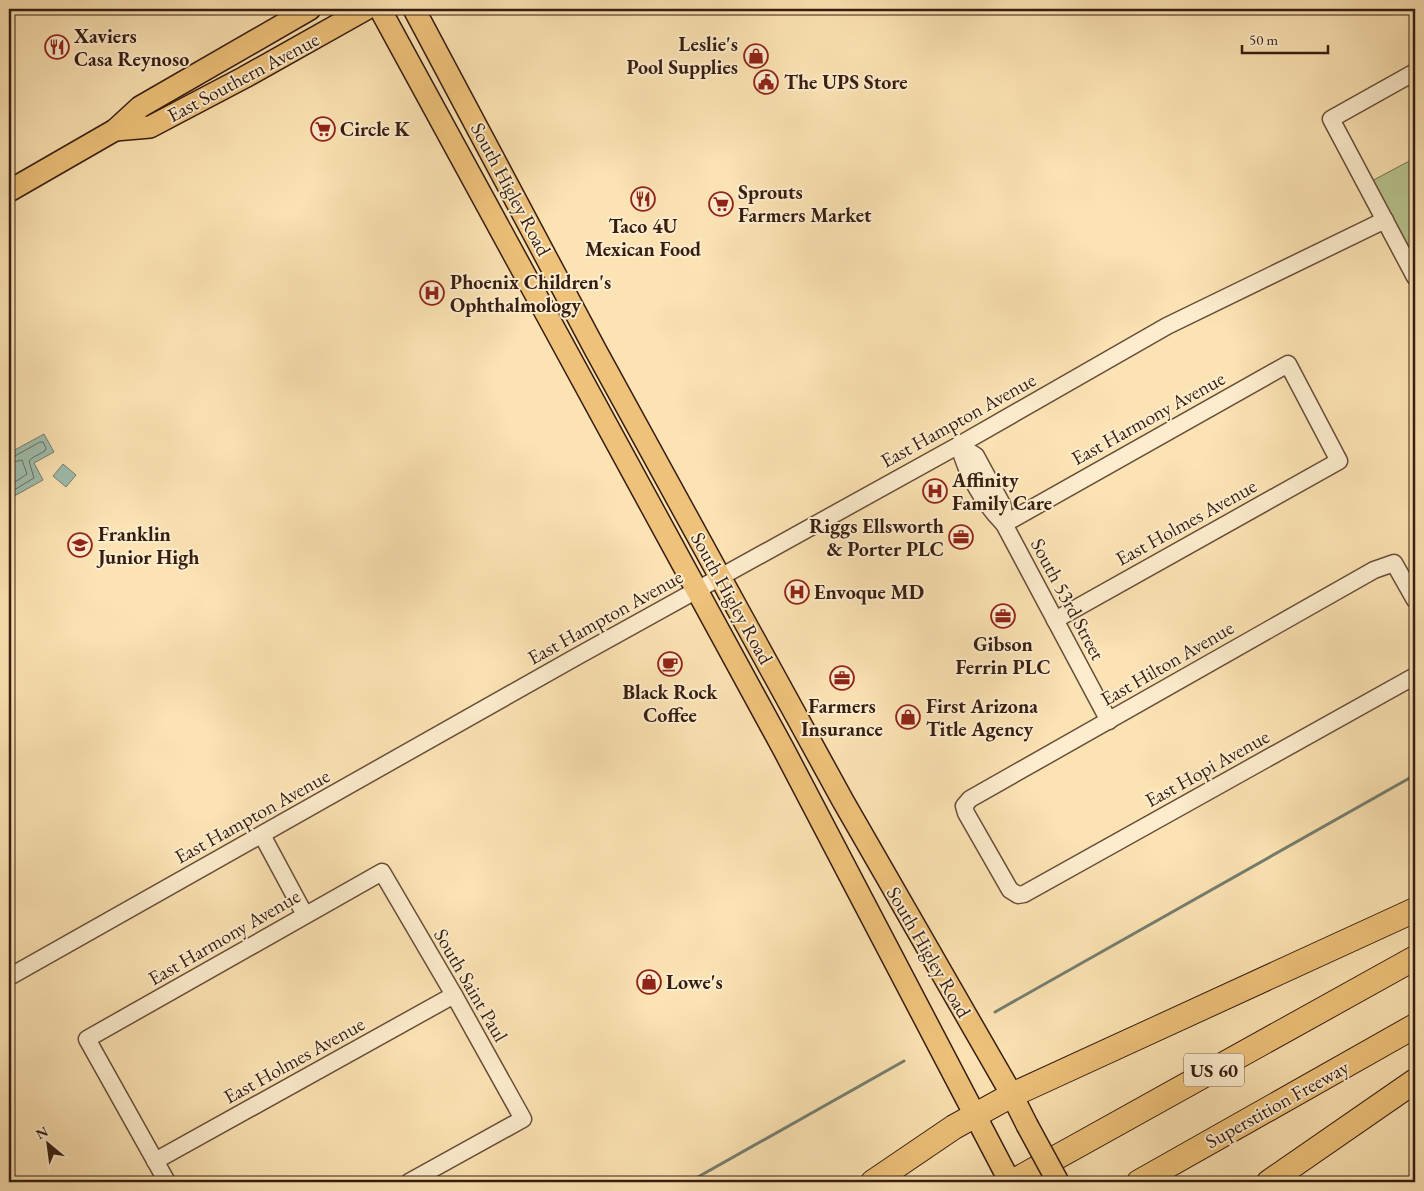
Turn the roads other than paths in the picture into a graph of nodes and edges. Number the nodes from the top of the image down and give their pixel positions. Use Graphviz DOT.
graph roads {
  1 [pos="310,9"];
  2 [pos="366,9"];
  3 [pos="380,9"];
  4 [pos="414,9"];
  5 [pos="1415,72"];
  6 [pos="115,130"];
  7 [pos="469,170"];
  8 [pos="9,191"];
  9 [pos="1385,220"];
  10 [pos="545,255"];
  11 [pos="528,277"];
  12 [pos="1415,277"];
  13 [pos="596,351"];
  14 [pos="1288,364"];
  15 [pos="959,445"];
  16 [pos="1004,524"];
  17 [pos="720,577"];
  18 [pos="697,590"];
  19 [pos="1415,600"];
  20 [pos="1055,620"];
  21 [pos="1415,676"];
  22 [pos="1108,721"];
  23 [pos="964,806"];
  24 [pos="827,830"];
  25 [pos="262,835"];
  26 [pos="382,872"];
  27 [pos="1415,910"];
  28 [pos="306,915"];
  29 [pos="926,946"];
  30 [pos="1415,958"];
  31 [pos="9,977"];
  32 [pos="454,995"];
  33 [pos="1415,1026"];
  34 [pos="1415,1081"];
  35 [pos="1012,1095"];
  36 [pos="974,1115"];
  37 [pos="155,1161"];
  38 [pos="167,1182"];
  39 [pos="409,1182"];
  40 [pos="873,1182"];
  41 [pos="1011,1182"];
  42 [pos="1058,1182"];
  43 [pos="1139,1182"];
  44 [pos="1270,1182"];
  1 -- 6 [label="main road, East Southern Avenue"];
  2 -- 6 [label="main road, East Southern Avenue"];
  3 -- 7 [label="main road, South Higley Road"];
  4 -- 10 [label="main road, South Higley Road"];
  5 -- 9 [label="street"];
  6 -- 8 [label="main road, East Southern Avenue"];
  7 -- 10 [label="main road"];
  7 -- 11 [label="main road, South Higley Road"];
  9 -- 12 [label="street"];
  9 -- 15 [label="street, East Hampton Avenue"];
  10 -- 13 [label="main road, South Higley Road"];
  11 -- 13 [label="main road"];
  11 -- 18 [label="main road, South Higley Road"];
  13 -- 17 [label="main road, South Higley Road"];
  14 -- 16 [label="street, East Harmony Avenue"];
  14 -- 20 [label="street, East Holmes Avenue"];
  15 -- 16 [label="street, South 53rd Street"];
  15 -- 17 [label="street, East Hampton Avenue"];
  16 -- 20 [label="street, South 53rd Street"];
  17 -- 18 [label="street, East Hampton Avenue"];
  17 -- 29 [label="main road, South Higley Road"];
  18 -- 24 [label="main road, South Higley Road"];
  18 -- 25 [label="street, East Hampton Avenue"];
  19 -- 22 [label="street, East Hilton Avenue"];
  20 -- 22 [label="street, South 53rd Street"];
  21 -- 23 [label="street, East Hopi Avenue"];
  22 -- 23 [label="street, East Hilton Avenue"];
  24 -- 29 [label="main road"];
  24 -- 36 [label="main road, South Higley Road"];
  25 -- 28 [label="street"];
  25 -- 31 [label="street, East Hampton Avenue"];
  26 -- 28 [label="street, East Harmony Avenue"];
  26 -- 32 [label="street, South Saint Paul"];
  27 -- 35 [label="highway"];
  28 -- 37 [label="street, East Harmony Avenue"];
  29 -- 35 [label="main road, South Higley Road"];
  30 -- 41 [label="highway, US 60"];
  32 -- 37 [label="street, East Holmes Avenue"];
  32 -- 39 [label="street, South Saint Paul"];
  33 -- 43 [label="highway, Superstition Freeway"];
  34 -- 44 [label="highway"];
  35 -- 36 [label="highway"];
  35 -- 42 [label="main road, South Higley Road, bridge"];
  36 -- 40 [label="highway"];
  36 -- 41 [label="main road, South Higley Road"];
  37 -- 38 [label="street"];
}
